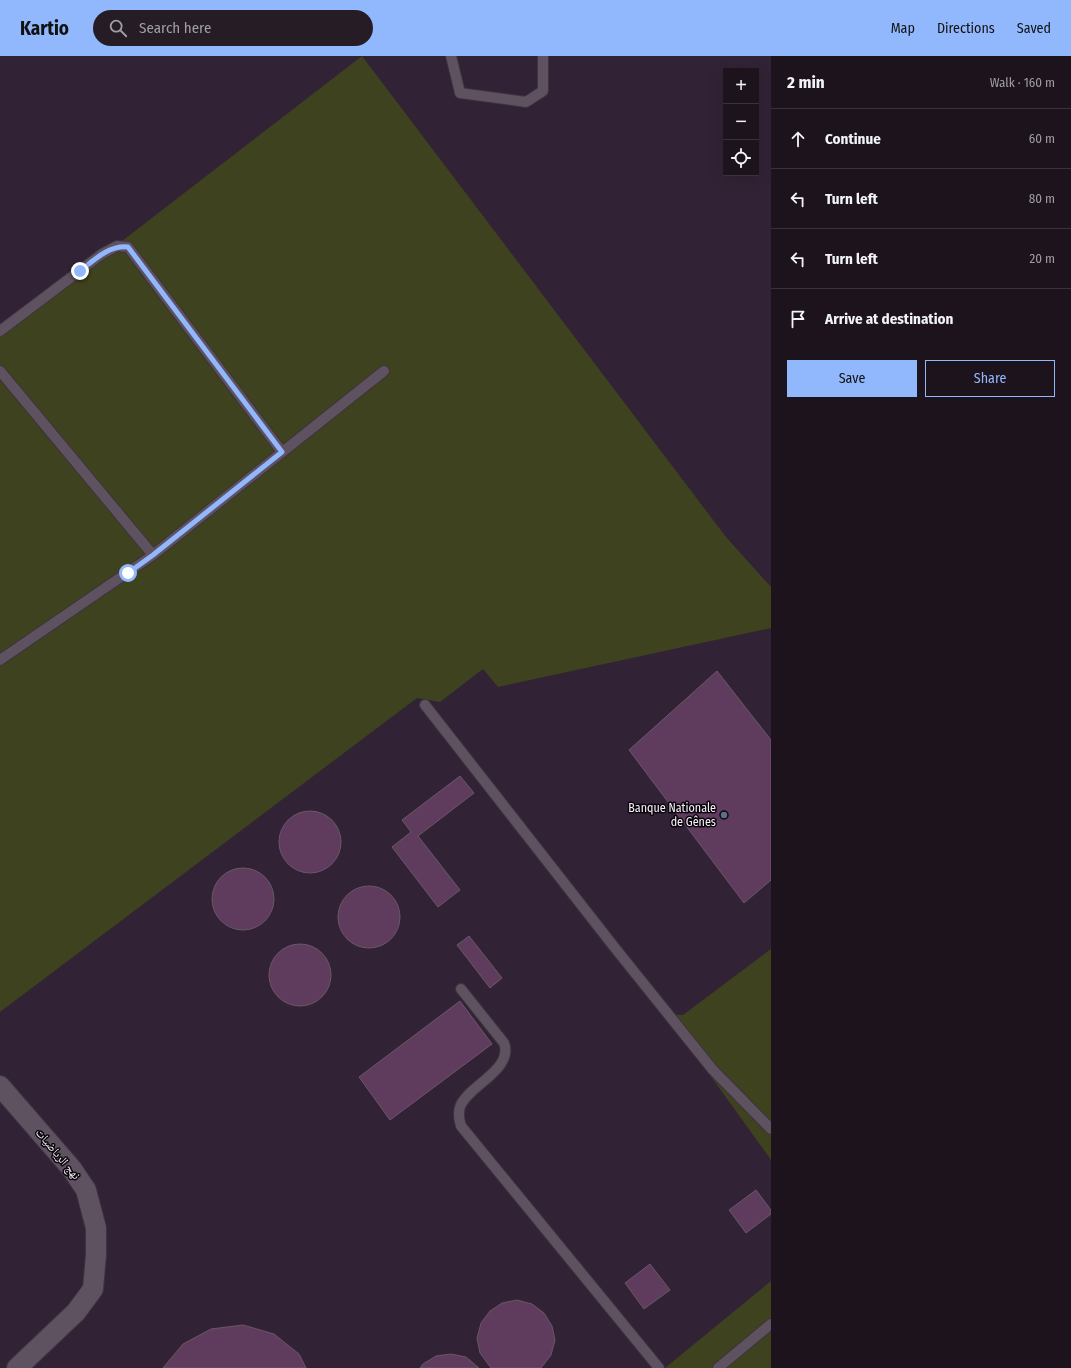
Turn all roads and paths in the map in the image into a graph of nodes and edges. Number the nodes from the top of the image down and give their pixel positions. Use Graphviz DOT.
graph roads {
  1 [pos="451,56"];
  2 [pos="543,56"];
  3 [pos="0,331"];
  4 [pos="0,371"];
  5 [pos="384,371"];
  6 [pos="282,452"];
  7 [pos="153,555"];
  8 [pos="0,660"];
  9 [pos="425,705"];
  10 [pos="461,988"];
  11 [pos="0,1086"];
  12 [pos="771,1129"];
  13 [pos="771,1324"];
  14 [pos="17,1368"];
  15 [pos="659,1368"];
  16 [pos="718,1368"];
  1 -- 2 [label="lane"];
  3 -- 6 [label="lane"];
  4 -- 7 [label="lane"];
  5 -- 6 [label="lane"];
  6 -- 7 [label="lane"];
  7 -- 8 [label="lane"];
  9 -- 12 [label="lane"];
  10 -- 15 [label="lane"];
  11 -- 14 [label="street, نهج الرياضيات"];
  13 -- 16 [label="lane"];
}
